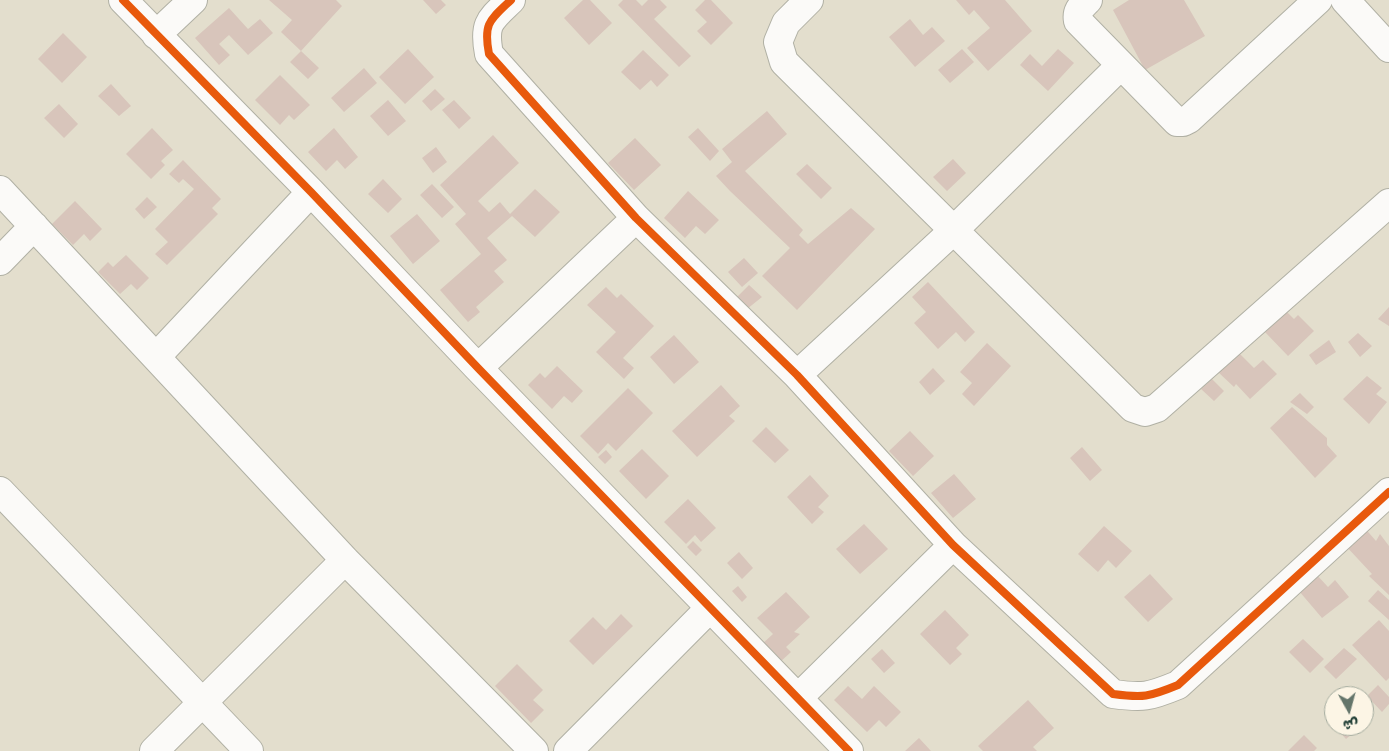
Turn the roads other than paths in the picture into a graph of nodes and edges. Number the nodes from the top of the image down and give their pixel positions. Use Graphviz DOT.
graph roads {
  1 [pos="123,0"];
  2 [pos="193,0"];
  3 [pos="511,0"];
  4 [pos="809,0"];
  5 [pos="1088,0"];
  6 [pos="1318,0"];
  7 [pos="1345,0"];
  8 [pos="156,35"];
  9 [pos="1389,48"];
  10 [pos="1120,66"];
  11 [pos="0,190"];
  12 [pos="311,192"];
  13 [pos="1389,203"];
  14 [pos="636,218"];
  15 [pos="34,226"];
  16 [pos="954,230"];
  17 [pos="0,261"];
  18 [pos="156,357"];
  19 [pos="478,368"];
  20 [pos="797,376"];
  21 [pos="0,491"];
  22 [pos="1389,493"];
  23 [pos="953,545"];
  24 [pos="345,560"];
  25 [pos="710,608"];
  26 [pos="798,698"];
  27 [pos="204,703"];
  28 [pos="154,751"];
  29 [pos="249,751"];
  30 [pos="534,751"];
  31 [pos="568,751"];
  32 [pos="849,751"];
  1 -- 8 [label="street"];
  2 -- 8 [label="street"];
  3 -- 14 [label="street"];
  4 -- 16 [label="street"];
  5 -- 10 [label="street"];
  6 -- 10 [label="street"];
  7 -- 9 [label="street"];
  8 -- 12 [label="street"];
  10 -- 16 [label="street"];
  11 -- 15 [label="street"];
  12 -- 18 [label="street"];
  12 -- 19 [label="street"];
  13 -- 16 [label="street"];
  14 -- 19 [label="street"];
  14 -- 20 [label="street"];
  15 -- 17 [label="street"];
  15 -- 18 [label="street"];
  16 -- 20 [label="street"];
  18 -- 24 [label="street"];
  19 -- 25 [label="street"];
  20 -- 23 [label="street"];
  21 -- 27 [label="street"];
  22 -- 23 [label="street"];
  23 -- 26 [label="street"];
  24 -- 27 [label="street"];
  24 -- 30 [label="street"];
  25 -- 26 [label="street"];
  25 -- 31 [label="street"];
  26 -- 32 [label="street"];
  27 -- 28 [label="street"];
  27 -- 29 [label="street"];
}
